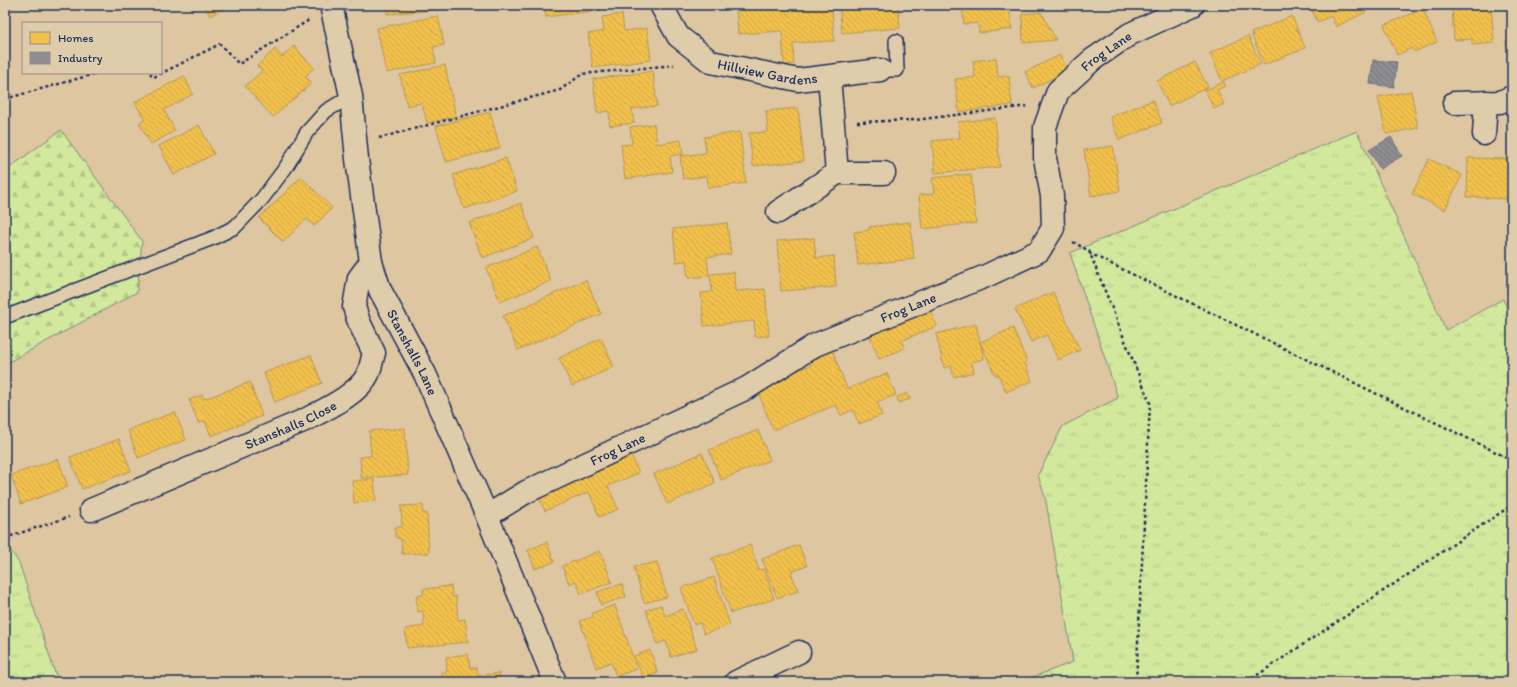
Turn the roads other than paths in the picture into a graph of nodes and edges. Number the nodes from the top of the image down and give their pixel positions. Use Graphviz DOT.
graph roads {
  1 [pos="332,5"];
  2 [pos="661,5"];
  3 [pos="1193,5"];
  4 [pos="896,41"];
  5 [pos="880,70"];
  6 [pos="829,77"];
  7 [pos="351,96"];
  8 [pos="1512,97"];
  9 [pos="1486,102"];
  10 [pos="1454,103"];
  11 [pos="1484,134"];
  12 [pos="837,173"];
  13 [pos="884,173"];
  14 [pos="778,212"];
  15 [pos="371,262"];
  16 [pos="5,317"];
  17 [pos="91,510"];
  18 [pos="488,516"];
  19 [pos="799,652"];
  20 [pos="555,682"];
  21 [pos="736,682"];
  1 -- 7 [label="street, Stanshalls Lane"];
  2 -- 6 [label="street, Hillview Gardens"];
  3 -- 18 [label="street, Frog Lane"];
  4 -- 5 [label="lane"];
  5 -- 6 [label="street, Hillview Gardens"];
  6 -- 12 [label="street, Hillview Gardens"];
  7 -- 15 [label="street, Stanshalls Lane"];
  7 -- 16 [label="lane"];
  8 -- 9 [label="street"];
  9 -- 10 [label="street"];
  9 -- 11 [label="street"];
  12 -- 13 [label="street"];
  12 -- 14 [label="street"];
  15 -- 17 [label="street, Stanshalls Close"];
  15 -- 18 [label="street, Stanshalls Lane"];
  18 -- 20 [label="street, Stanshalls Lane"];
  19 -- 21 [label="street"];
}
